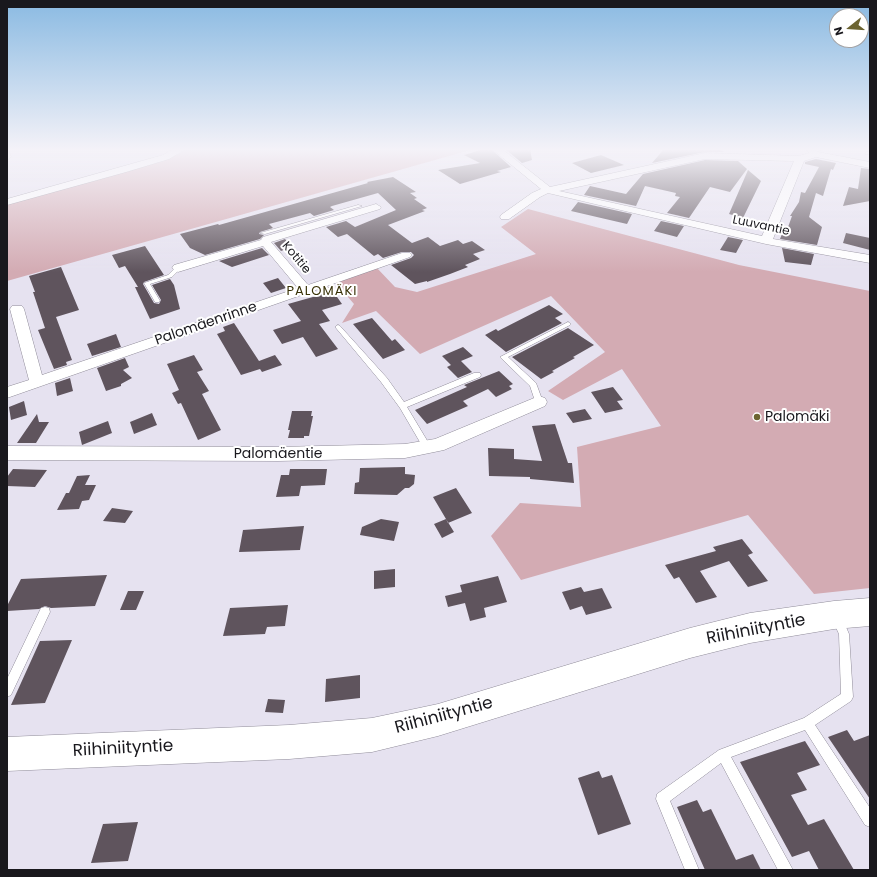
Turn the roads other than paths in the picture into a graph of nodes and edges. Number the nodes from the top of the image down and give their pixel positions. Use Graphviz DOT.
graph roads {
  1 [pos="51,190"];
  2 [pos="548,190"];
  3 [pos="787,190"];
  4 [pos="7,202"];
  5 [pos="360,206"];
  6 [pos="376,207"];
  7 [pos="505,217"];
  8 [pos="315,222"];
  9 [pos="264,237"];
  10 [pos="766,241"];
  11 [pos="406,255"];
  12 [pos="870,259"];
  13 [pos="178,268"];
  14 [pos="305,289"];
  15 [pos="157,301"];
  16 [pos="16,310"];
  17 [pos="568,324"];
  18 [pos="338,327"];
  19 [pos="477,375"];
  20 [pos="37,383"];
  21 [pos="7,393"];
  22 [pos="539,402"];
  23 [pos="403,406"];
  24 [pos="427,448"];
  25 [pos="7,453"];
  26 [pos="44,612"];
  27 [pos="870,612"];
  28 [pos="834,615"];
  29 [pos="7,691"];
  30 [pos="806,723"];
  31 [pos="7,754"];
  32 [pos="723,754"];
  33 [pos="870,820"];
  34 [pos="692,870"];
  35 [pos="786,870"];
  1 -- 4 [label="street"];
  2 -- 7 [label="street"];
  2 -- 10 [label="street, Luuvantie"];
  3 -- 10 [label="street"];
  5 -- 8 [label="lane"];
  6 -- 8 [label="street, Kotitie"];
  8 -- 9 [label="street, Kotitie"];
  9 -- 13 [label="street"];
  9 -- 14 [label="street, Kotitie"];
  10 -- 12 [label="street, Luuvantie"];
  11 -- 14 [label="street, Palomäenrinne"];
  13 -- 15 [label="lane"];
  14 -- 20 [label="street, Palomäenrinne"];
  16 -- 20 [label="street"];
  17 -- 22 [label="lane"];
  18 -- 23 [label="lane"];
  19 -- 23 [label="lane"];
  20 -- 21 [label="street, Palomäenrinne"];
  22 -- 24 [label="street, Palomäentie"];
  23 -- 24 [label="lane"];
  24 -- 25 [label="street, Palomäentie"];
  26 -- 29 [label="lane"];
  27 -- 28 [label="main road, Riihiniityntie"];
  28 -- 30 [label="lane"];
  28 -- 31 [label="main road, Riihiniityntie"];
  30 -- 32 [label="lane"];
  30 -- 33 [label="lane"];
  32 -- 34 [label="lane"];
  32 -- 35 [label="lane"];
}
